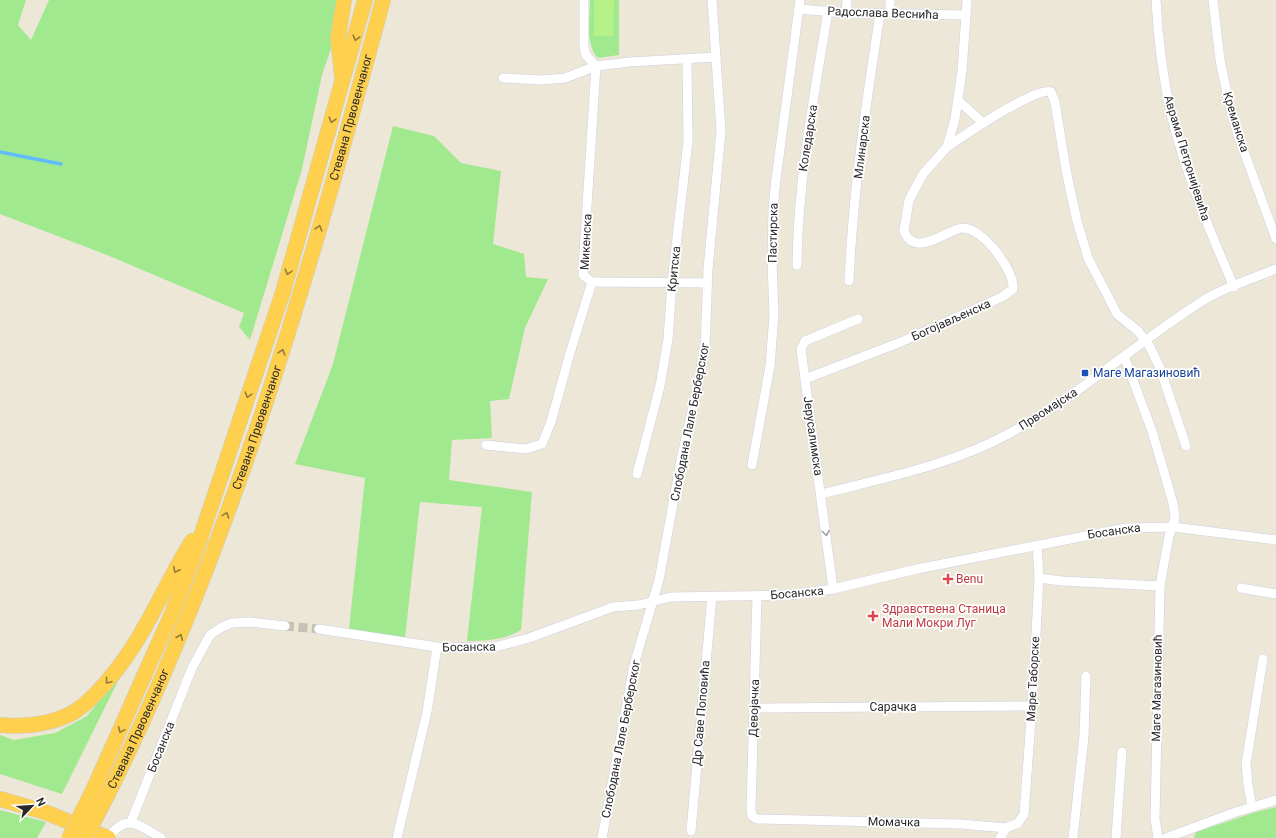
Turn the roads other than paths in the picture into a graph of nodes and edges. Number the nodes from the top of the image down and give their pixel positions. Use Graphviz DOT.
graph roads {
  1 [pos="344,0"];
  2 [pos="365,0"];
  3 [pos="383,0"];
  4 [pos="584,0"];
  5 [pos="712,0"];
  6 [pos="847,0"];
  7 [pos="890,0"];
  8 [pos="967,0"];
  9 [pos="1156,0"];
  10 [pos="1213,0"];
  11 [pos="800,4"];
  12 [pos="828,12"];
  13 [pos="846,13"];
  14 [pos="880,14"];
  15 [pos="890,14"];
  16 [pos="966,15"];
  17 [pos="716,57"];
  18 [pos="687,60"];
  19 [pos="596,66"];
  20 [pos="503,78"];
  21 [pos="343,83"];
  22 [pos="959,101"];
  23 [pos="983,123"];
  24 [pos="947,147"];
  25 [pos="1276,239"];
  26 [pos="797,265"];
  27 [pos="1275,272"];
  28 [pos="849,281"];
  29 [pos="592,282"];
  30 [pos="672,282"];
  31 [pos="707,283"];
  32 [pos="1234,287"];
  33 [pos="858,319"];
  34 [pos="1146,340"];
  35 [pos="1124,356"];
  36 [pos="805,378"];
  37 [pos="486,445"];
  38 [pos="1186,446"];
  39 [pos="752,465"];
  40 [pos="637,474"];
  41 [pos="820,494"];
  42 [pos="209,513"];
  43 [pos="1173,527"];
  44 [pos="1276,540"];
  45 [pos="1037,545"];
  46 [pos="1039,578"];
  47 [pos="1160,586"];
  48 [pos="1242,588"];
  49 [pos="833,589"];
  50 [pos="1276,594"];
  51 [pos="712,596"];
  52 [pos="757,596"];
  53 [pos="653,601"];
  54 [pos="285,626"];
  55 [pos="319,629"];
  56 [pos="437,647"];
  57 [pos="1262,659"];
  58 [pos="1086,676"];
  59 [pos="1032,706"];
  60 [pos="755,708"];
  61 [pos="0,725"];
  62 [pos="1122,752"];
  63 [pos="101,791"];
  64 [pos="0,799"];
  65 [pos="1276,800"];
  66 [pos="1252,807"];
  67 [pos="757,819"];
  68 [pos="131,822"];
  69 [pos="1006,828"];
  70 [pos="691,831"];
  71 [pos="69,838"];
  72 [pos="85,838"];
  73 [pos="108,838"];
  74 [pos="161,838"];
  75 [pos="397,838"];
  76 [pos="602,838"];
  77 [pos="1000,838"];
  78 [pos="1073,838"];
  79 [pos="1116,838"];
  80 [pos="1158,838"];
  81 [pos="1166,838"];
  1 -- 21 [label="highway"];
  2 -- 21 [label="highway, Стевана Првовенчаног, one-way"];
  63 -- 3 [label="highway, Стевана Првовенчаног, one-way"];
  4 -- 19 [label="street"];
  5 -- 17 [label="street, Слободана Лале Берберског"];
  6 -- 13 [label="street"];
  7 -- 15 [label="street"];
  8 -- 16 [label="street"];
  9 -- 32 [label="street, Аврама Петронијевића"];
  10 -- 25 [label="street, Креманска"];
  11 -- 12 [label="street, Радослава Веснића"];
  11 -- 39 [label="street, Пастирска"];
  12 -- 13 [label="street, Радослава Веснића"];
  12 -- 26 [label="street, Коледарска"];
  13 -- 14 [label="street, Радослава Веснића"];
  14 -- 15 [label="street, Радослава Веснића"];
  14 -- 28 [label="street, Млинарска"];
  15 -- 16 [label="street, Радослава Веснића"];
  16 -- 22 [label="street"];
  17 -- 18 [label="street"];
  17 -- 31 [label="street, Слободана Лале Берберског"];
  18 -- 19 [label="street"];
  18 -- 30 [label="street, Критска"];
  19 -- 20 [label="street"];
  19 -- 29 [label="street, Микенска"];
  21 -- 42 [label="highway, Стевана Првовенчаног, one-way"];
  22 -- 23 [label="street"];
  22 -- 24 [label="street"];
  23 -- 24 [label="street"];
  23 -- 34 [label="street"];
  24 -- 36 [label="street, Богојављенска"];
  27 -- 32 [label="street, Првомајска"];
  29 -- 30 [label="street"];
  29 -- 37 [label="street, Микенска"];
  30 -- 31 [label="street"];
  30 -- 40 [label="street, Критска"];
  31 -- 53 [label="street, Слободана Лале Берберског"];
  32 -- 34 [label="street, Првомајска"];
  33 -- 36 [label="street, Јерусалимска"];
  34 -- 35 [label="street, Првомајска"];
  34 -- 38 [label="street"];
  35 -- 41 [label="street, Првомајска"];
  35 -- 43 [label="street, Маге Магазиновић"];
  36 -- 41 [label="street, Јерусалимска"];
  41 -- 49 [label="street, Јерусалимска, one-way"];
  42 -- 61 [label="highway, one-way"];
  42 -- 63 [label="highway, Стевана Првовенчаног, one-way"];
  43 -- 44 [label="street, Босанска"];
  43 -- 45 [label="street, Босанска"];
  43 -- 47 [label="street, Маге Магазиновић"];
  45 -- 46 [label="street, Маре Таборске"];
  45 -- 49 [label="street, Босанска"];
  46 -- 47 [label="street"];
  46 -- 59 [label="street, Маре Таборске"];
  47 -- 80 [label="street, Маге Магазиновић"];
  48 -- 50 [label="street"];
  49 -- 52 [label="street, Босанска"];
  51 -- 52 [label="street, Босанска"];
  51 -- 53 [label="street, Босанска"];
  51 -- 70 [label="street, Др Саве Поповића"];
  52 -- 60 [label="street, Девојачка"];
  53 -- 56 [label="street, Босанска"];
  53 -- 76 [label="street, Слободана Лале Берберског"];
  54 -- 68 [label="street, Босанска"];
  55 -- 56 [label="street, Босанска"];
  56 -- 75 [label="street"];
  57 -- 66 [label="street"];
  58 -- 78 [label="street"];
  59 -- 60 [label="street, Сарачка"];
  59 -- 69 [label="street, Маре Таборске"];
  60 -- 67 [label="street, Девојачка"];
  62 -- 79 [label="street"];
  63 -- 71 [label="highway, Стевана Првовенчаног, bridge"];
  63 -- 72 [label="highway, Стевана Првовенчаног, bridge"];
  64 -- 73 [label="highway"];
  65 -- 66 [label="street"];
  66 -- 81 [label="street"];
  67 -- 69 [label="street, Момачка"];
  68 -- 73 [label="street"];
  68 -- 74 [label="street"];
  69 -- 77 [label="street"];
}
